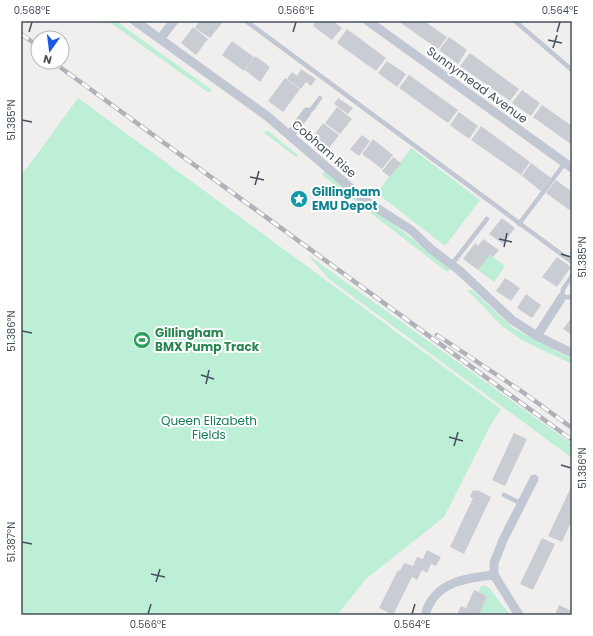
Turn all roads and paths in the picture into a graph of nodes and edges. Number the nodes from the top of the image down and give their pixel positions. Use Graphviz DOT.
graph roads {
  1 [pos="135,21"];
  2 [pos="174,21"];
  3 [pos="246,21"];
  4 [pos="368,21"];
  5 [pos="515,21"];
  6 [pos="160,39"];
  7 [pos="572,70"];
  8 [pos="320,98"];
  9 [pos="307,112"];
  10 [pos="290,135"];
  11 [pos="569,166"];
  12 [pos="487,218"];
  13 [pos="519,224"];
  14 [pos="572,262"];
  15 [pos="452,264"];
  16 [pos="572,276"];
  17 [pos="562,297"];
  18 [pos="572,297"];
  19 [pos="537,336"];
  20 [pos="572,353"];
  21 [pos="534,479"];
  22 [pos="504,495"];
  23 [pos="522,504"];
  24 [pos="494,575"];
  25 [pos="424,615"];
  26 [pos="519,615"];
  1 -- 6 [label="street, Cobham Rise"];
  2 -- 6 [label="street"];
  3 -- 13 [label="lane"];
  4 -- 11 [label="street, Sunnymead Avenue"];
  5 -- 7 [label="lane"];
  6 -- 10 [label="street, Cobham Rise"];
  8 -- 9 [label="lane"];
  9 -- 10 [label="street"];
  10 -- 15 [label="street, Cobham Rise"];
  11 -- 13 [label="lane"];
  12 -- 15 [label="lane"];
  13 -- 14 [label="lane"];
  15 -- 19 [label="street, Cobham Rise"];
  16 -- 17 [label="lane"];
  17 -- 18 [label="lane"];
  17 -- 19 [label="street"];
  19 -- 20 [label="street, Cobham Rise"];
  21 -- 23 [label="street"];
  22 -- 23 [label="lane"];
  23 -- 24 [label="street"];
  24 -- 25 [label="street"];
  24 -- 26 [label="street"];
}
